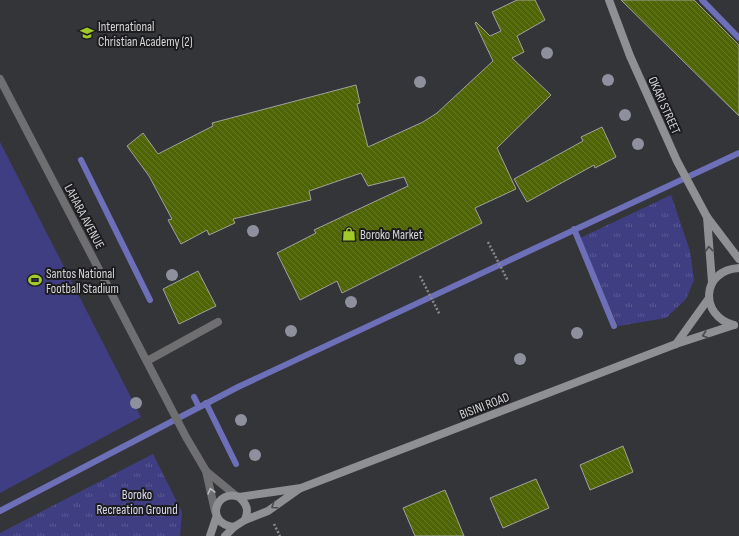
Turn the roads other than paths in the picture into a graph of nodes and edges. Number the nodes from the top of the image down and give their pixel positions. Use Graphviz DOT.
graph roads {
  1 [pos="609,0"];
  2 [pos="0,79"];
  3 [pos="707,217"];
  4 [pos="739,259"];
  5 [pos="739,268"];
  6 [pos="712,282"];
  7 [pos="709,298"];
  8 [pos="218,322"];
  9 [pos="737,326"];
  10 [pos="676,344"];
  11 [pos="147,361"];
  12 [pos="206,471"];
  13 [pos="301,488"];
  14 [pos="237,496"];
  15 [pos="216,515"];
  16 [pos="245,520"];
  17 [pos="234,527"];
  18 [pos="210,536"];
  19 [pos="225,536"];
  1 -- 3 [label="street, OKARI STREET"];
  2 -- 11 [label="street, LAHARA AVENUE"];
  3 -- 4 [label="street, OKARI STREET"];
  6 -- 3 [label="street, OKARI STREET, one-way"];
  5 -- 6 [label="street"];
  6 -- 7 [label="street, OKARI STREET"];
  7 -- 9 [label="street"];
  7 -- 10 [label="street"];
  8 -- 11 [label="street"];
  9 -- 10 [label="street, BISINI ROAD, one-way"];
  10 -- 13 [label="street, BISINI ROAD"];
  11 -- 12 [label="street, LAHARA AVENUE"];
  12 -- 14 [label="street, LAHARA AVENUE"];
  15 -- 12 [label="street, LAHARA AVENUE, one-way"];
  13 -- 14 [label="street, BISINI ROAD"];
  13 -- 16 [label="street, BISINI ROAD, one-way"];
  14 -- 15 [label="street"];
  14 -- 16 [label="street"];
  15 -- 17 [label="street"];
  15 -- 18 [label="street"];
  16 -- 17 [label="street"];
  17 -- 19 [label="street"];
}
